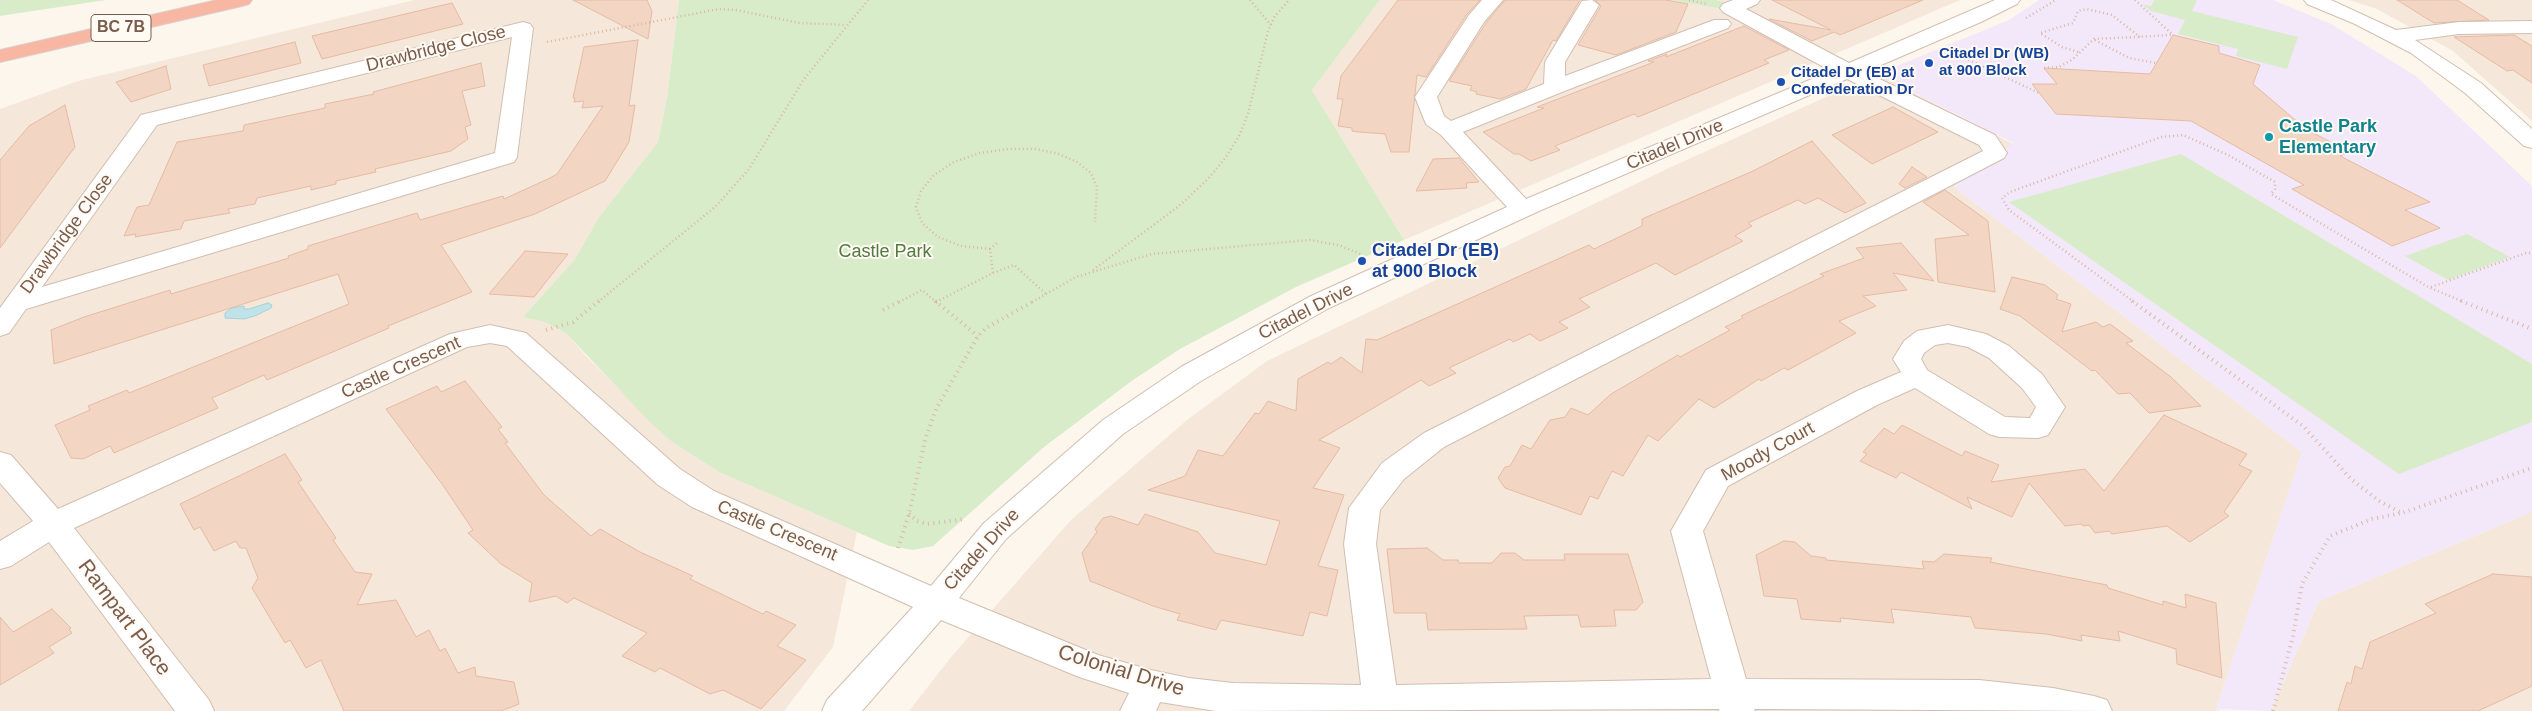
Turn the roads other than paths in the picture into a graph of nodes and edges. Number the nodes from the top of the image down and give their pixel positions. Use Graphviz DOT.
graph roads {
  1 [pos="193,0"];
  2 [pos="242,0"];
  3 [pos="1493,0"];
  4 [pos="1750,0"];
  5 [pos="2010,0"];
  6 [pos="2314,0"];
  7 [pos="1589,5"];
  8 [pos="1721,24"];
  9 [pos="2532,28"];
  10 [pos="2395,36"];
  11 [pos="0,43"];
  12 [pos="0,56"];
  13 [pos="1849,72"];
  14 [pos="1554,87"];
  15 [pos="1449,130"];
  16 [pos="2532,141"];
  17 [pos="1523,210"];
  18 [pos="17,303"];
  19 [pos="0,327"];
  20 [pos="1917,376"];
  21 [pos="0,464"];
  22 [pos="53,524"];
  23 [pos="0,557"];
  24 [pos="936,603"];
  25 [pos="1144,698"];
  26 [pos="1381,700"];
  27 [pos="1734,703"];
  28 [pos="196,711"];
  29 [pos="840,711"];
  30 [pos="2094,711"];
  1 -- 11 [label="highway, BC 7B"];
  2 -- 12 [label="highway, BC 7B"];
  3 -- 15 [label="street"];
  4 -- 13 [label="street"];
  5 -- 13 [label="street, Citadel Drive"];
  6 -- 10 [label="street"];
  7 -- 14 [label="street"];
  8 -- 14 [label="street"];
  9 -- 10 [label="street"];
  10 -- 16 [label="street"];
  13 -- 17 [label="street, Citadel Drive"];
  13 -- 26 [label="street"];
  14 -- 15 [label="street"];
  15 -- 17 [label="street"];
  17 -- 24 [label="street, Citadel Drive"];
  18 -- 18 [label="street, Drawbridge Close"];
  18 -- 19 [label="street, Drawbridge Close"];
  20 -- 27 [label="street, Moody Court"];
  21 -- 22 [label="street"];
  22 -- 23 [label="street, Castle Crescent"];
  22 -- 24 [label="street, Castle Crescent"];
  22 -- 28 [label="street, Rampart Place"];
  24 -- 25 [label="street, Colonial Drive"];
  24 -- 29 [label="street, Citadel Drive"];
  25 -- 26 [label="street, Colonial Drive"];
  26 -- 27 [label="street, Colonial Drive"];
  27 -- 30 [label="street, Colonial Drive"];
}
